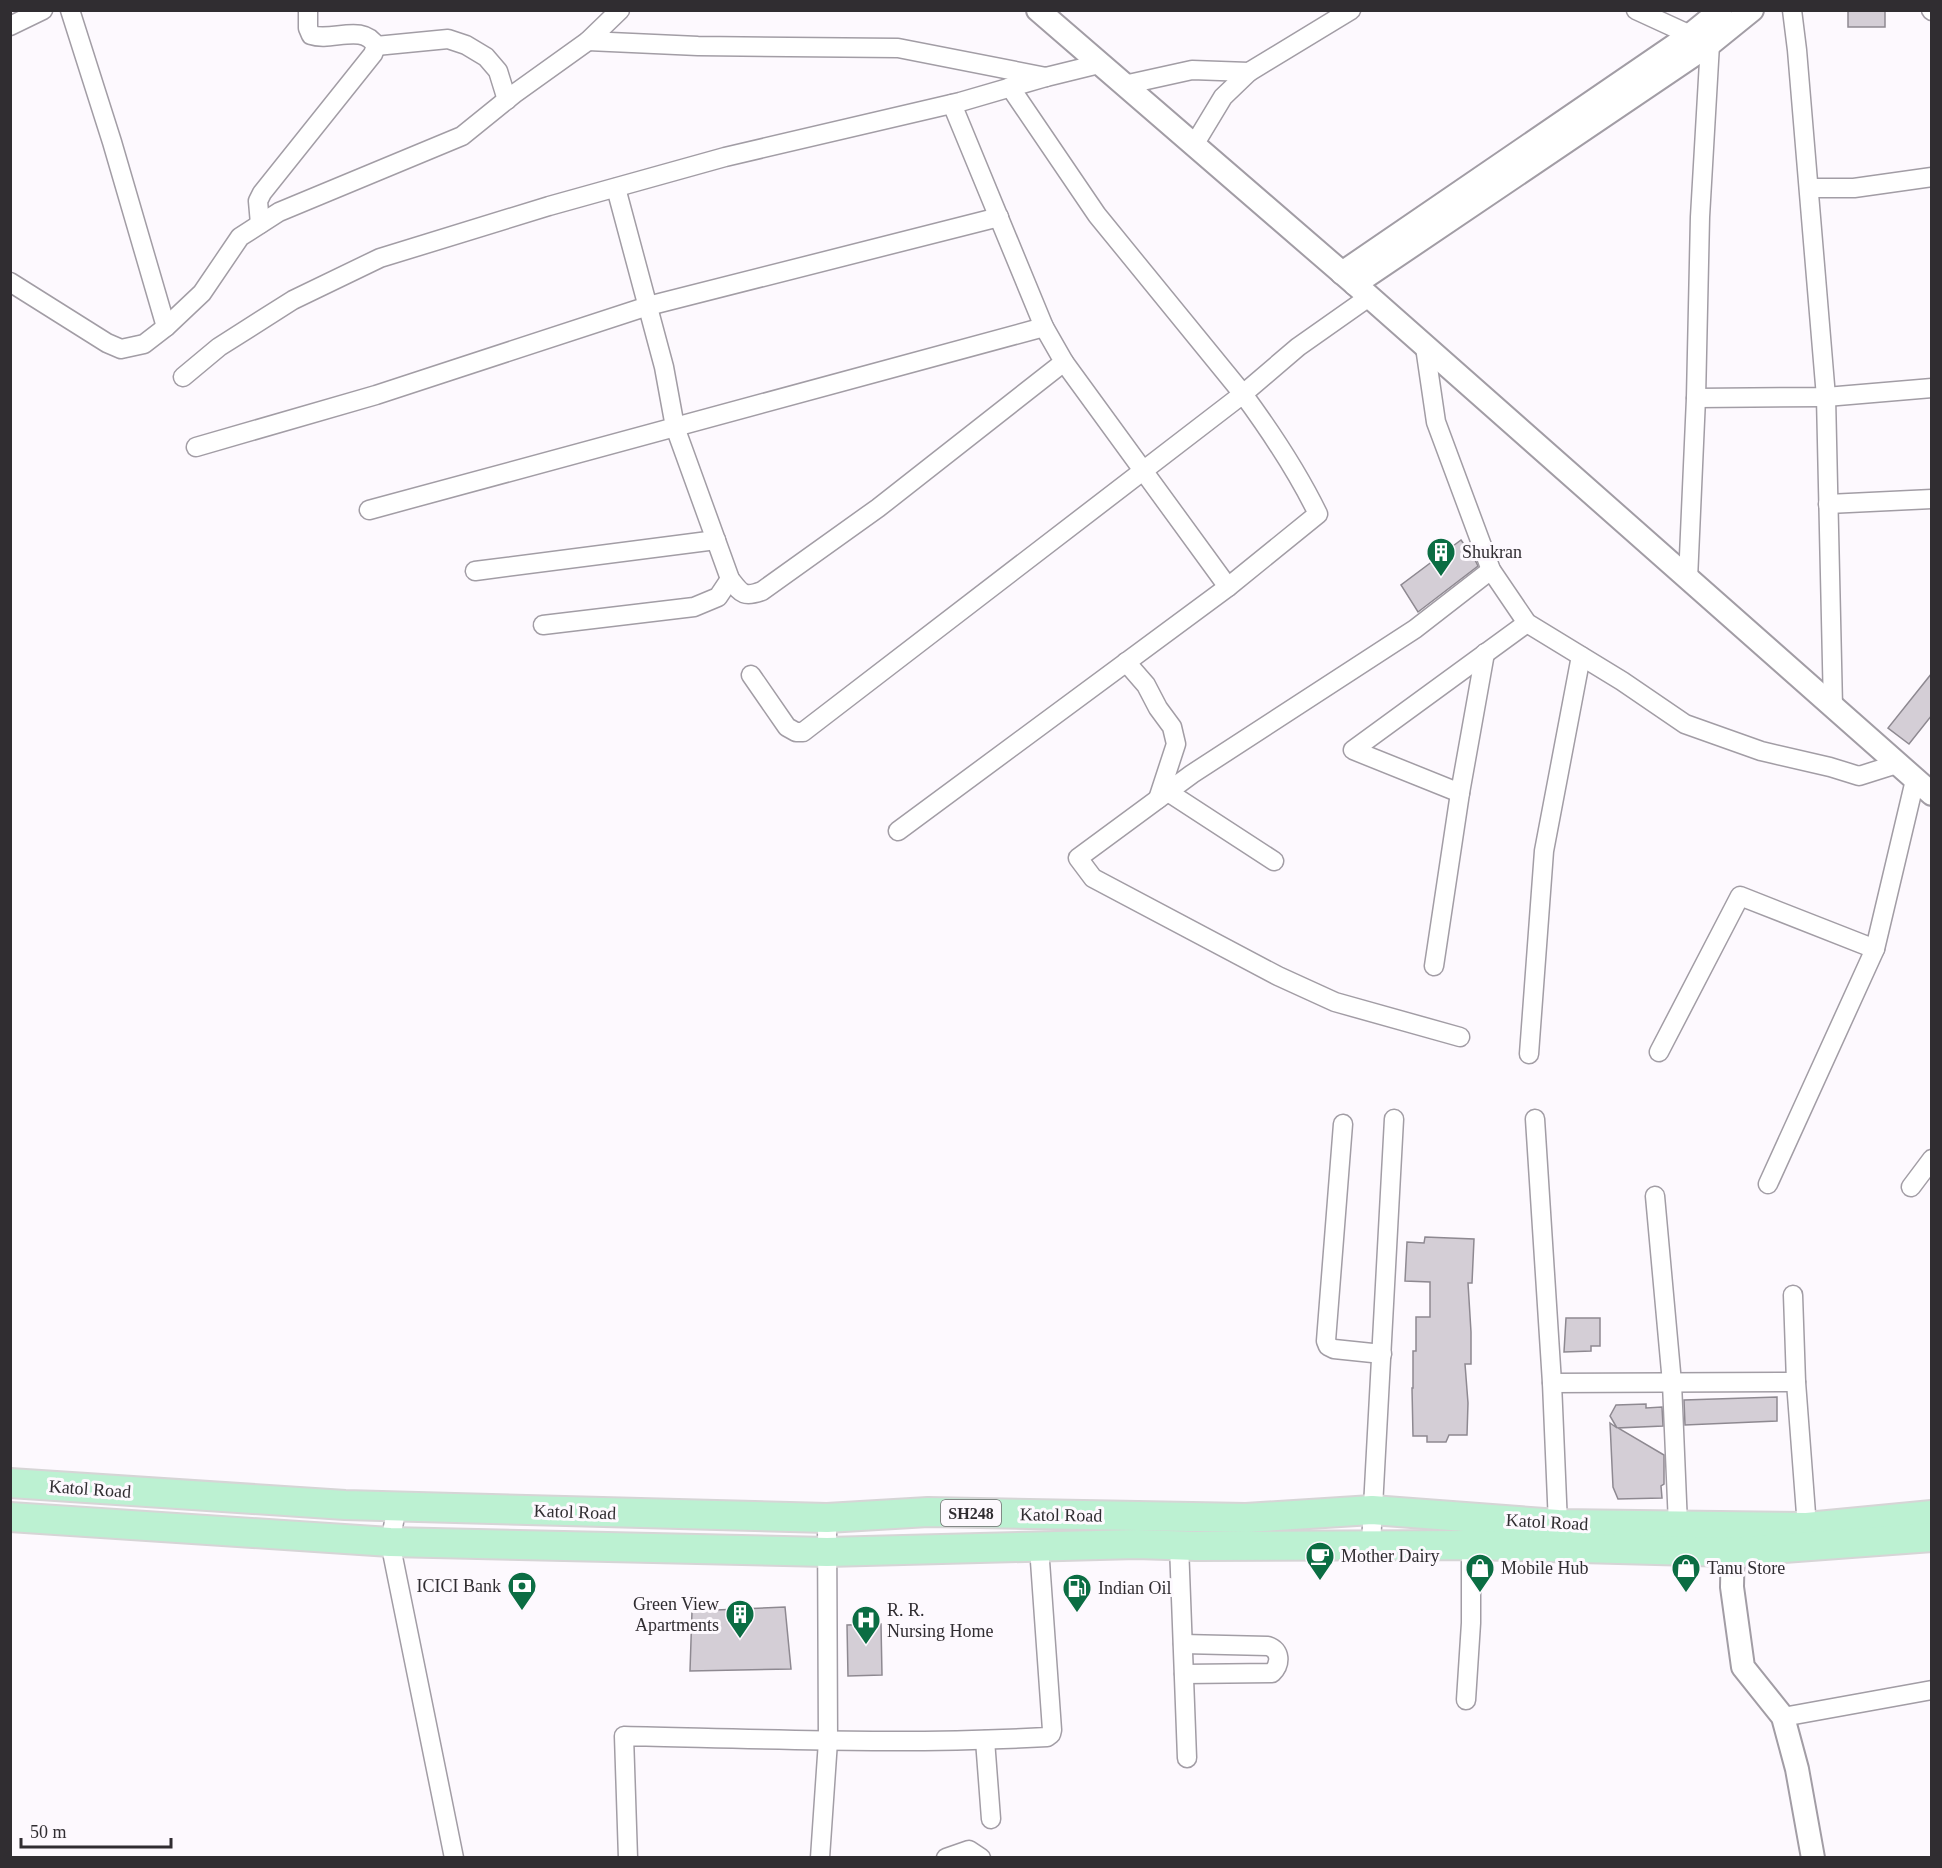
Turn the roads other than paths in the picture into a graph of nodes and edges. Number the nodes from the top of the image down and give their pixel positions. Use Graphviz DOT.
graph roads {
  1 [pos="43,10"];
  2 [pos="70,10"];
  3 [pos="308,10"];
  4 [pos="620,10"];
  5 [pos="1038,10"];
  6 [pos="1351,10"];
  7 [pos="1636,10"];
  8 [pos="1721,10"];
  9 [pos="1752,10"];
  10 [pos="1792,10"];
  11 [pos="10,26"];
  12 [pos="1700,40"];
  13 [pos="588,41"];
  14 [pos="376,46"];
  15 [pos="1099,64"];
  16 [pos="1249,72"];
  17 [pos="1046,77"];
  18 [pos="1124,85"];
  19 [pos="1010,87"];
  20 [pos="507,100"];
  21 [pos="952,104"];
  22 [pos="1194,146"];
  23 [pos="1932,177"];
  24 [pos="616,188"];
  25 [pos="1809,188"];
  26 [pos="999,217"];
  27 [pos="260,224"];
  28 [pos="10,282"];
  29 [pos="1355,285"];
  30 [pos="648,306"];
  31 [pos="166,327"];
  32 [pos="1044,327"];
  33 [pos="1425,347"];
  34 [pos="1064,362"];
  35 [pos="183,377"];
  36 [pos="1932,388"];
  37 [pos="1243,394"];
  38 [pos="1826,397"];
  39 [pos="1696,398"];
  40 [pos="675,427"];
  41 [pos="196,447"];
  42 [pos="1145,471"];
  43 [pos="1932,499"];
  44 [pos="1828,504"];
  45 [pos="369,510"];
  46 [pos="716,540"];
  47 [pos="1491,570"];
  48 [pos="476,571"];
  49 [pos="730,579"];
  50 [pos="1688,579"];
  51 [pos="1228,587"];
  52 [pos="1527,623"];
  53 [pos="543,625"];
  54 [pos="1485,653"];
  55 [pos="1581,656"];
  56 [pos="1126,662"];
  57 [pos="751,675"];
  58 [pos="1833,707"];
  59 [pos="1897,764"];
  60 [pos="1924,787"];
  61 [pos="1460,793"];
  62 [pos="1163,795"];
  63 [pos="898,831"];
  64 [pos="1274,861"];
  65 [pos="1875,949"];
  66 [pos="1434,966"];
  67 [pos="1460,1038"];
  68 [pos="1659,1052"];
  69 [pos="1529,1054"];
  70 [pos="1394,1119"];
  71 [pos="1535,1119"];
  72 [pos="1343,1124"];
  73 [pos="1932,1159"];
  74 [pos="1768,1184"];
  75 [pos="1911,1187"];
  76 [pos="1655,1196"];
  77 [pos="1793,1295"];
  78 [pos="1382,1354"];
  79 [pos="1796,1382"];
  80 [pos="1552,1383"];
  81 [pos="1672,1383"];
  82 [pos="10,1484"];
  83 [pos="397,1507"];
  84 [pos="1372,1510"];
  85 [pos="1932,1515"];
  86 [pos="10,1517"];
  87 [pos="827,1518"];
  88 [pos="1558,1524"];
  89 [pos="1678,1525"];
  90 [pos="1807,1527"];
  91 [pos="1932,1537"];
  92 [pos="1733,1539"];
  93 [pos="390,1542"];
  94 [pos="1371,1544"];
  95 [pos="1179,1545"];
  96 [pos="1471,1545"];
  97 [pos="1039,1547"];
  98 [pos="827,1552"];
  99 [pos="1183,1644"];
  100 [pos="1184,1674"];
  101 [pos="1932,1690"];
  102 [pos="1466,1700"];
  103 [pos="1783,1717"];
  104 [pos="985,1740"];
  105 [pos="828,1741"];
  106 [pos="1187,1758"];
  107 [pos="991,1819"];
  108 [pos="454,1857"];
  109 [pos="628,1857"];
  110 [pos="820,1857"];
  111 [pos="946,1857"];
  112 [pos="981,1857"];
  113 [pos="1813,1857"];
  1 -- 11 [label="street"];
  2 -- 31 [label="street"];
  3 -- 14 [label="street"];
  4 -- 13 [label="street"];
  5 -- 15 [label="street"];
  6 -- 16 [label="street"];
  7 -- 12 [label="street"];
  8 -- 12 [label="street"];
  9 -- 12 [label="street"];
  10 -- 25 [label="street"];
  12 -- 29 [label="street"];
  12 -- 39 [label="street"];
  13 -- 17 [label="street"];
  13 -- 20 [label="street"];
  14 -- 20 [label="street"];
  14 -- 27 [label="street"];
  15 -- 17 [label="street"];
  15 -- 18 [label="street"];
  16 -- 18 [label="street"];
  16 -- 22 [label="street"];
  17 -- 19 [label="street"];
  18 -- 22 [label="street"];
  19 -- 21 [label="street"];
  19 -- 37 [label="street"];
  20 -- 27 [label="street"];
  21 -- 24 [label="street"];
  21 -- 26 [label="street"];
  22 -- 29 [label="street"];
  23 -- 25 [label="street"];
  24 -- 30 [label="street"];
  24 -- 35 [label="street"];
  25 -- 38 [label="street"];
  26 -- 30 [label="street"];
  26 -- 32 [label="street"];
  27 -- 31 [label="street"];
  28 -- 31 [label="street"];
  29 -- 33 [label="street"];
  29 -- 37 [label="street"];
  30 -- 40 [label="street"];
  30 -- 41 [label="street"];
  32 -- 34 [label="street"];
  32 -- 40 [label="street"];
  33 -- 47 [label="street"];
  33 -- 50 [label="street"];
  34 -- 42 [label="street"];
  34 -- 49 [label="street"];
  36 -- 38 [label="street"];
  37 -- 42 [label="street"];
  37 -- 51 [label="street"];
  38 -- 39 [label="street"];
  38 -- 44 [label="street"];
  39 -- 50 [label="street"];
  40 -- 45 [label="street"];
  40 -- 46 [label="street"];
  42 -- 51 [label="street"];
  42 -- 57 [label="street"];
  43 -- 44 [label="street"];
  44 -- 58 [label="street"];
  46 -- 48 [label="street"];
  46 -- 49 [label="street"];
  47 -- 52 [label="street"];
  47 -- 62 [label="street"];
  49 -- 53 [label="street"];
  50 -- 58 [label="street"];
  51 -- 56 [label="street"];
  52 -- 54 [label="street"];
  52 -- 55 [label="street"];
  54 -- 61 [label="street"];
  54 -- 61 [label="street"];
  55 -- 59 [label="street"];
  55 -- 69 [label="street"];
  56 -- 62 [label="street"];
  56 -- 63 [label="street"];
  58 -- 59 [label="street"];
  59 -- 60 [label="street"];
  60 -- 65 [label="street"];
  61 -- 66 [label="street"];
  62 -- 64 [label="street"];
  62 -- 67 [label="street"];
  65 -- 68 [label="street"];
  65 -- 74 [label="street"];
  70 -- 78 [label="street"];
  71 -- 80 [label="street"];
  72 -- 78 [label="street"];
  73 -- 75 [label="street"];
  76 -- 81 [label="street"];
  77 -- 79 [label="street"];
  78 -- 84 [label="street"];
  79 -- 81 [label="street"];
  79 -- 90 [label="street"];
  80 -- 81 [label="street"];
  80 -- 88 [label="street"];
  81 -- 89 [label="street"];
  82 -- 83 [label="main road, Katol Road / SH248"];
  83 -- 87 [label="main road, Katol Road / SH248"];
  83 -- 93 [label="street"];
  84 -- 87 [label="main road, Katol Road / SH248"];
  84 -- 88 [label="main road, Katol Road / SH248"];
  84 -- 94 [label="street"];
  85 -- 90 [label="main road, Katol Road / SH248"];
  86 -- 93 [label="main road, Katol Road / SH248"];
  87 -- 98 [label="street"];
  88 -- 89 [label="main road, Katol Road / SH248"];
  89 -- 92 [label="main road, Katol Road / SH248"];
  90 -- 92 [label="main road, Katol Road / SH248"];
  91 -- 92 [label="main road, Katol Road / SH248"];
  92 -- 96 [label="main road, Katol Road / SH248"];
  92 -- 103 [label="street"];
  93 -- 98 [label="main road, Katol Road / SH248"];
  93 -- 108 [label="street"];
  94 -- 95 [label="main road, Katol Road / SH248"];
  94 -- 96 [label="main road, Katol Road / SH248"];
  95 -- 97 [label="main road, Katol Road / SH248"];
  95 -- 99 [label="street"];
  96 -- 102 [label="street"];
  97 -- 98 [label="main road, Katol Road / SH248"];
  97 -- 104 [label="street"];
  98 -- 105 [label="street"];
  99 -- 100 [label="street"];
  99 -- 100 [label="street"];
  100 -- 106 [label="street"];
  101 -- 103 [label="street"];
  103 -- 113 [label="street"];
  104 -- 105 [label="street"];
  104 -- 107 [label="street"];
  105 -- 109 [label="street"];
  105 -- 110 [label="street"];
  111 -- 112 [label="street"];
}
